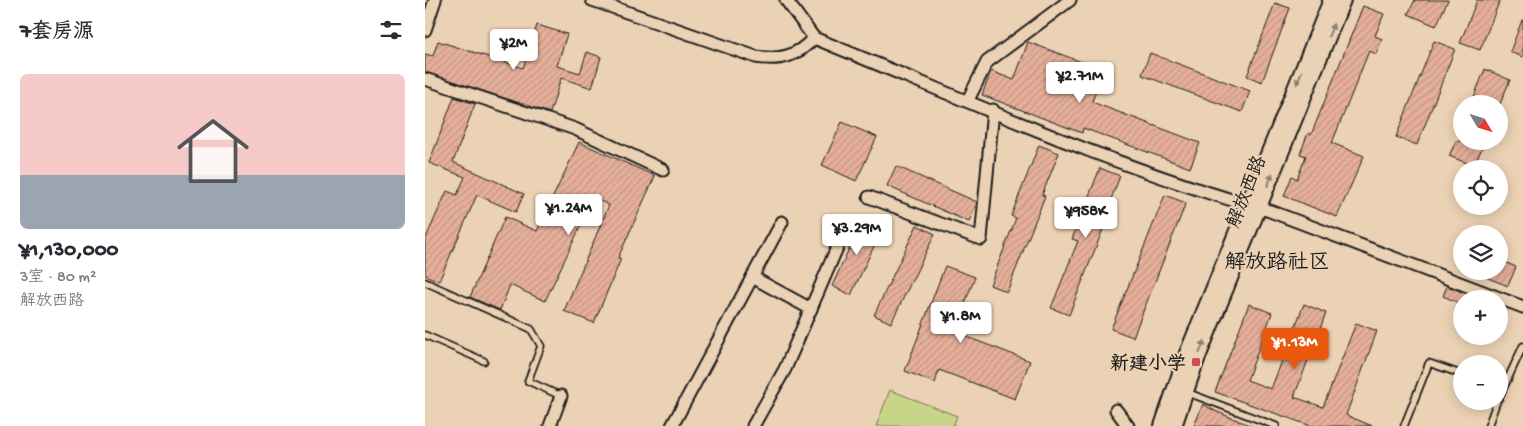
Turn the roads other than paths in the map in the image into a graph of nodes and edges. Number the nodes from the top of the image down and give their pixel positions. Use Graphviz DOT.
graph roads {
  1 [pos="592,0"];
  2 [pos="786,0"];
  3 [pos="1070,0"];
  4 [pos="1331,0"];
  5 [pos="1343,0"];
  6 [pos="430,7"];
  7 [pos="425,30"];
  8 [pos="814,38"];
  9 [pos="425,79"];
  10 [pos="968,100"];
  11 [pos="993,110"];
  12 [pos="663,170"];
  13 [pos="869,197"];
  14 [pos="1253,206"];
  15 [pos="782,222"];
  16 [pos="839,243"];
  17 [pos="752,277"];
  18 [pos="425,282"];
  19 [pos="1523,307"];
  20 [pos="811,309"];
  21 [pos="425,335"];
  22 [pos="1523,346"];
  23 [pos="484,362"];
  24 [pos="1453,371"];
  25 [pos="1508,373"];
  26 [pos="1186,392"];
  27 [pos="561,396"];
  28 [pos="1116,410"];
  29 [pos="1494,410"];
  30 [pos="550,426"];
  31 [pos="673,426"];
  32 [pos="753,426"];
  33 [pos="1128,426"];
  34 [pos="1162,426"];
  35 [pos="1174,426"];
  36 [pos="1276,426"];
  37 [pos="1404,426"];
  38 [pos="1488,426"];
  1 -- 8 [label="street"];
  2 -- 8 [label="street"];
  3 -- 10 [label="street"];
  4 -- 14 [label="street, 解放西路, one-way"];
  14 -- 5 [label="street, 解放西路, one-way"];
  6 -- 7 [label="street"];
  8 -- 10 [label="street"];
  9 -- 12 [label="street"];
  10 -- 11 [label="street"];
  11 -- 13 [label="street"];
  11 -- 14 [label="street"];
  14 -- 19 [label="street"];
  26 -- 14 [label="street, 解放西路, one-way"];
  14 -- 34 [label="street, 解放西路"];
  15 -- 17 [label="street"];
  16 -- 20 [label="street"];
  17 -- 20 [label="street"];
  17 -- 31 [label="street"];
  18 -- 27 [label="lane"];
  20 -- 32 [label="street"];
  21 -- 23 [label="lane"];
  22 -- 25 [label="lane"];
  24 -- 37 [label="lane"];
  26 -- 35 [label="street, 解放西路"];
  26 -- 36 [label="lane"];
  27 -- 30 [label="street"];
  28 -- 33 [label="street"];
  29 -- 38 [label="lane"];
}
